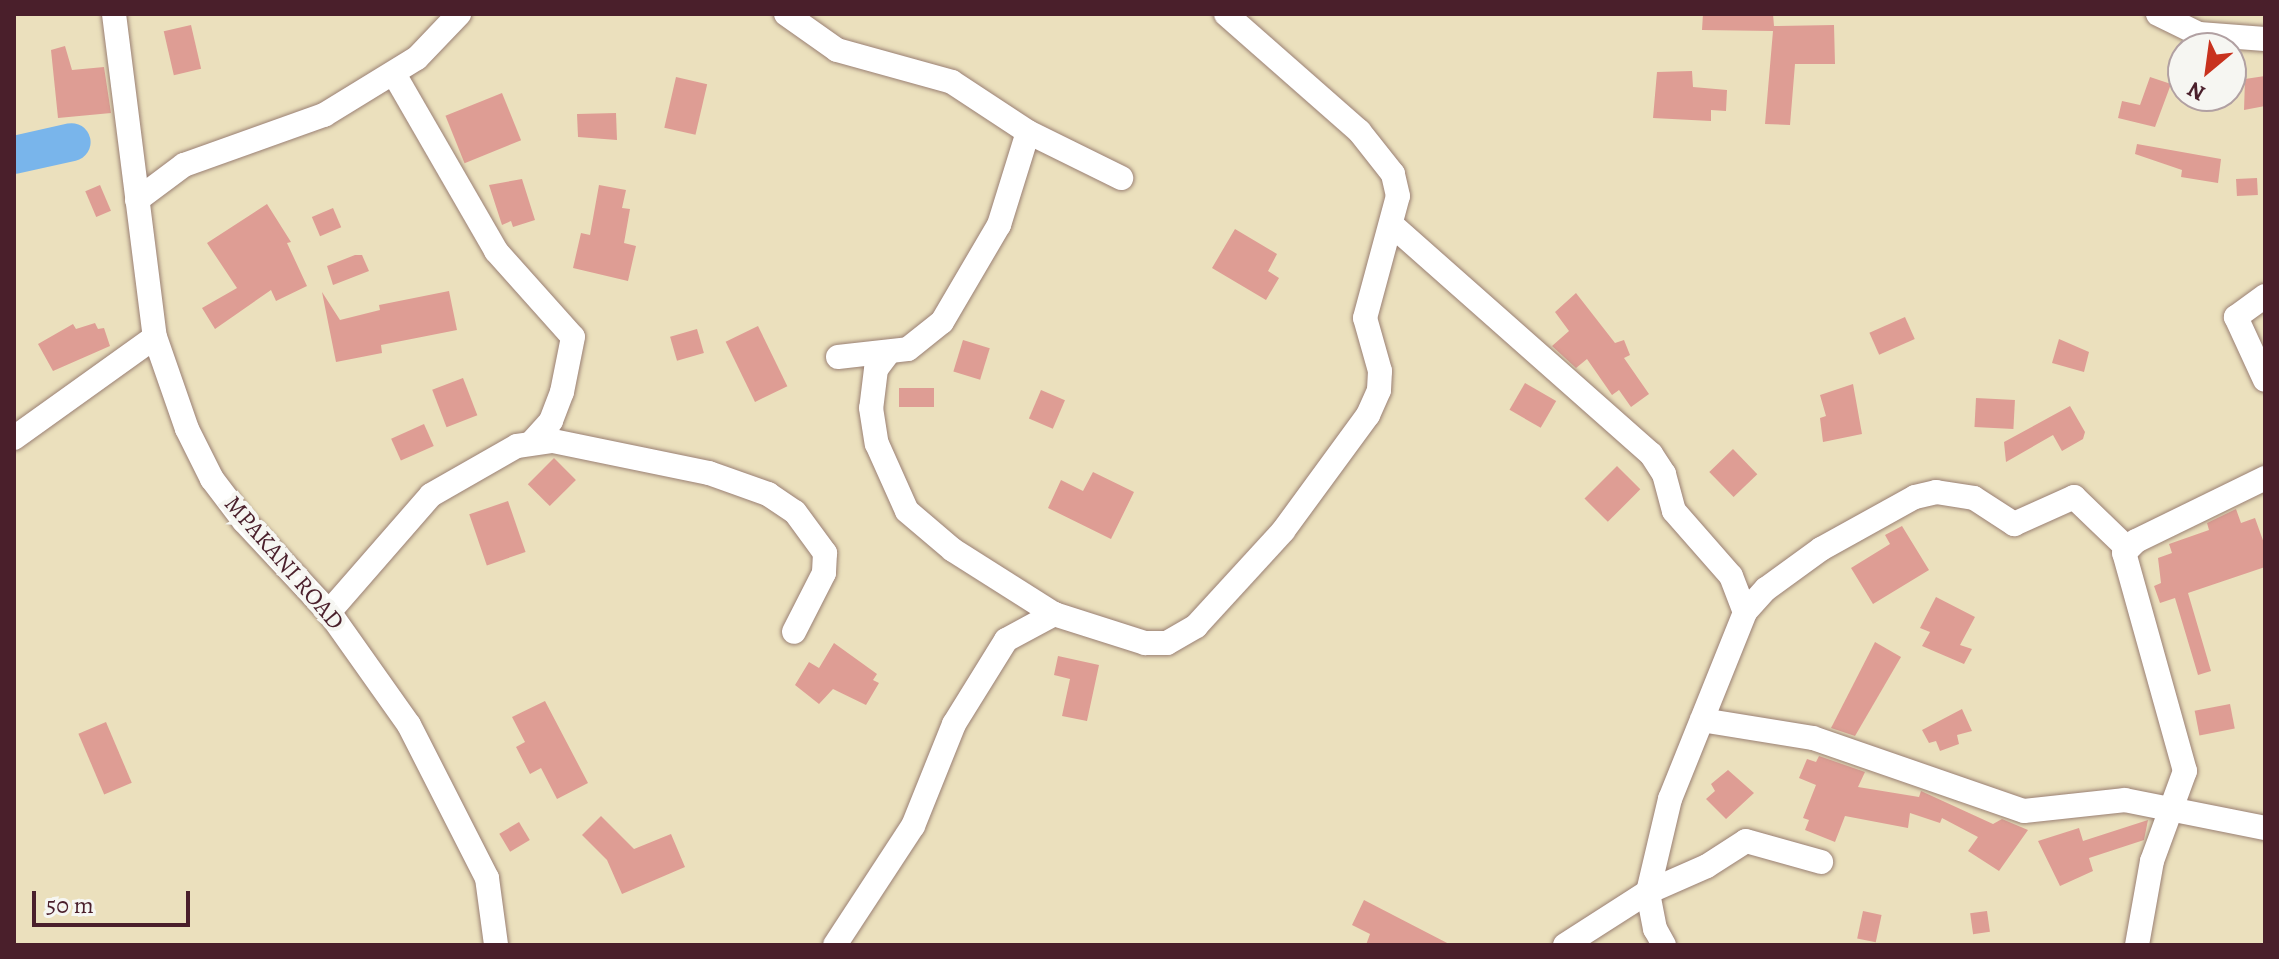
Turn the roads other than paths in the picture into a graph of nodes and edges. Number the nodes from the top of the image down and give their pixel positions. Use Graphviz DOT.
graph roads {
  1 [pos="114,14"];
  2 [pos="459,14"];
  3 [pos="786,14"];
  4 [pos="1226,14"];
  5 [pos="2158,14"];
  6 [pos="2265,39"];
  7 [pos="394,74"];
  8 [pos="1028,132"];
  9 [pos="1121,178"];
  10 [pos="137,200"];
  11 [pos="1392,225"];
  12 [pos="2265,296"];
  13 [pos="155,337"];
  14 [pos="889,352"];
  15 [pos="838,357"];
  16 [pos="2265,380"];
  17 [pos="14,438"];
  18 [pos="533,441"];
  19 [pos="2265,478"];
  20 [pos="2127,548"];
  21 [pos="329,612"];
  22 [pos="1745,612"];
  23 [pos="1054,614"];
  24 [pos="794,632"];
  25 [pos="1702,720"];
  26 [pos="2172,808"];
  27 [pos="2265,828"];
  28 [pos="1821,862"];
  29 [pos="1648,892"];
  30 [pos="496,945"];
  31 [pos="835,945"];
  32 [pos="1565,945"];
  33 [pos="1664,945"];
  34 [pos="2137,945"];
  1 -- 10 [label="street, MPAKANI ROAD"];
  2 -- 7 [label="street"];
  3 -- 8 [label="street"];
  4 -- 11 [label="street"];
  5 -- 6 [label="street"];
  7 -- 10 [label="street"];
  7 -- 18 [label="street"];
  8 -- 9 [label="street"];
  8 -- 14 [label="street"];
  10 -- 13 [label="street, MPAKANI ROAD"];
  11 -- 22 [label="street"];
  11 -- 23 [label="street"];
  12 -- 16 [label="street"];
  13 -- 17 [label="street"];
  13 -- 21 [label="street, MPAKANI ROAD"];
  14 -- 15 [label="street"];
  14 -- 23 [label="street"];
  18 -- 21 [label="street"];
  18 -- 24 [label="street"];
  19 -- 20 [label="street"];
  20 -- 22 [label="street"];
  20 -- 26 [label="street"];
  21 -- 30 [label="street, MPAKANI ROAD"];
  22 -- 25 [label="street"];
  23 -- 31 [label="street"];
  25 -- 26 [label="street"];
  25 -- 29 [label="street"];
  26 -- 27 [label="street"];
  26 -- 34 [label="street"];
  28 -- 29 [label="street"];
  29 -- 32 [label="street"];
  29 -- 33 [label="street"];
}
